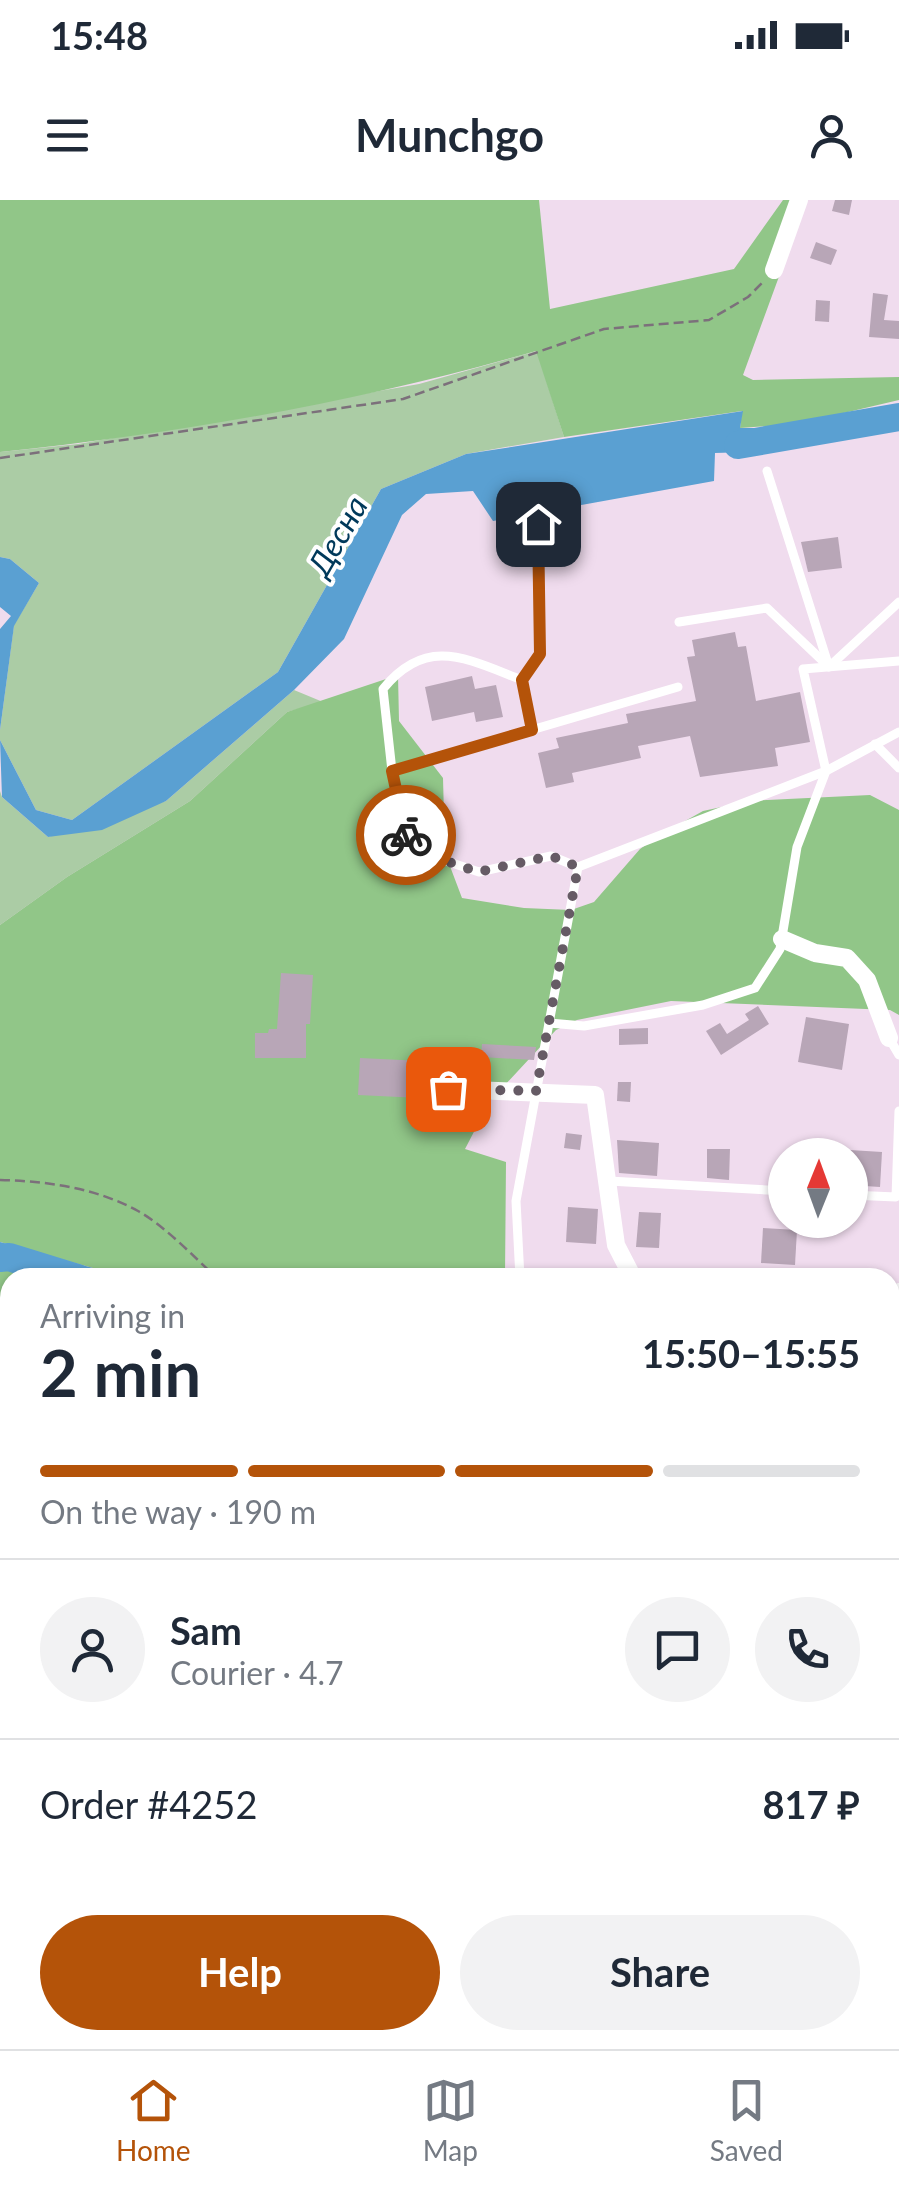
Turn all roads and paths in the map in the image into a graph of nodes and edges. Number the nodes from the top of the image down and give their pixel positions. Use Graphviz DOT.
graph roads {
  1 [pos="799,200"];
  2 [pos="774,270"];
  3 [pos="0,458"];
  4 [pos="766,471"];
  5 [pos="538,524"];
  6 [pos="899,602"];
  7 [pos="679,622"];
  8 [pos="899,661"];
  9 [pos="828,667"];
  10 [pos="522,680"];
  11 [pos="678,686"];
  12 [pos="532,730"];
  13 [pos="899,732"];
  14 [pos="875,744"];
  15 [pos="899,768"];
  16 [pos="826,770"];
  17 [pos="392,771"];
  18 [pos="578,867"];
  19 [pos="782,938"];
  20 [pos="549,1023"];
  21 [pos="894,1046"];
  22 [pos="448,1089"];
  23 [pos="536,1091"];
  24 [pos="899,1110"];
  25 [pos="0,1180"];
  26 [pos="609,1180"];
  27 [pos="768,1190"];
  28 [pos="868,1196"];
  29 [pos="205,1268"];
  30 [pos="519,1268"];
  31 [pos="628,1268"];
  1 -- 2 [label="street"];
  2 -- 3 [label="path"];
  4 -- 9 [label="lane"];
  5 -- 10 [label="lane"];
  6 -- 9 [label="lane"];
  7 -- 9 [label="lane"];
  8 -- 9 [label="lane"];
  9 -- 16 [label="lane"];
  10 -- 12 [label="lane"];
  10 -- 17 [label="lane"];
  11 -- 12 [label="lane"];
  12 -- 17 [label="lane"];
  13 -- 14 [label="lane"];
  14 -- 15 [label="lane"];
  14 -- 16 [label="lane"];
  16 -- 18 [label="lane"];
  16 -- 19 [label="lane"];
  17 -- 18 [label="lane"];
  18 -- 20 [label="lane"];
  19 -- 20 [label="lane"];
  19 -- 21 [label="street"];
  20 -- 23 [label="lane"];
  22 -- 23 [label="street"];
  23 -- 26 [label="street"];
  23 -- 30 [label="lane"];
  24 -- 28 [label="lane"];
  25 -- 29 [label="path"];
  26 -- 27 [label="lane"];
  26 -- 31 [label="street"];
}
